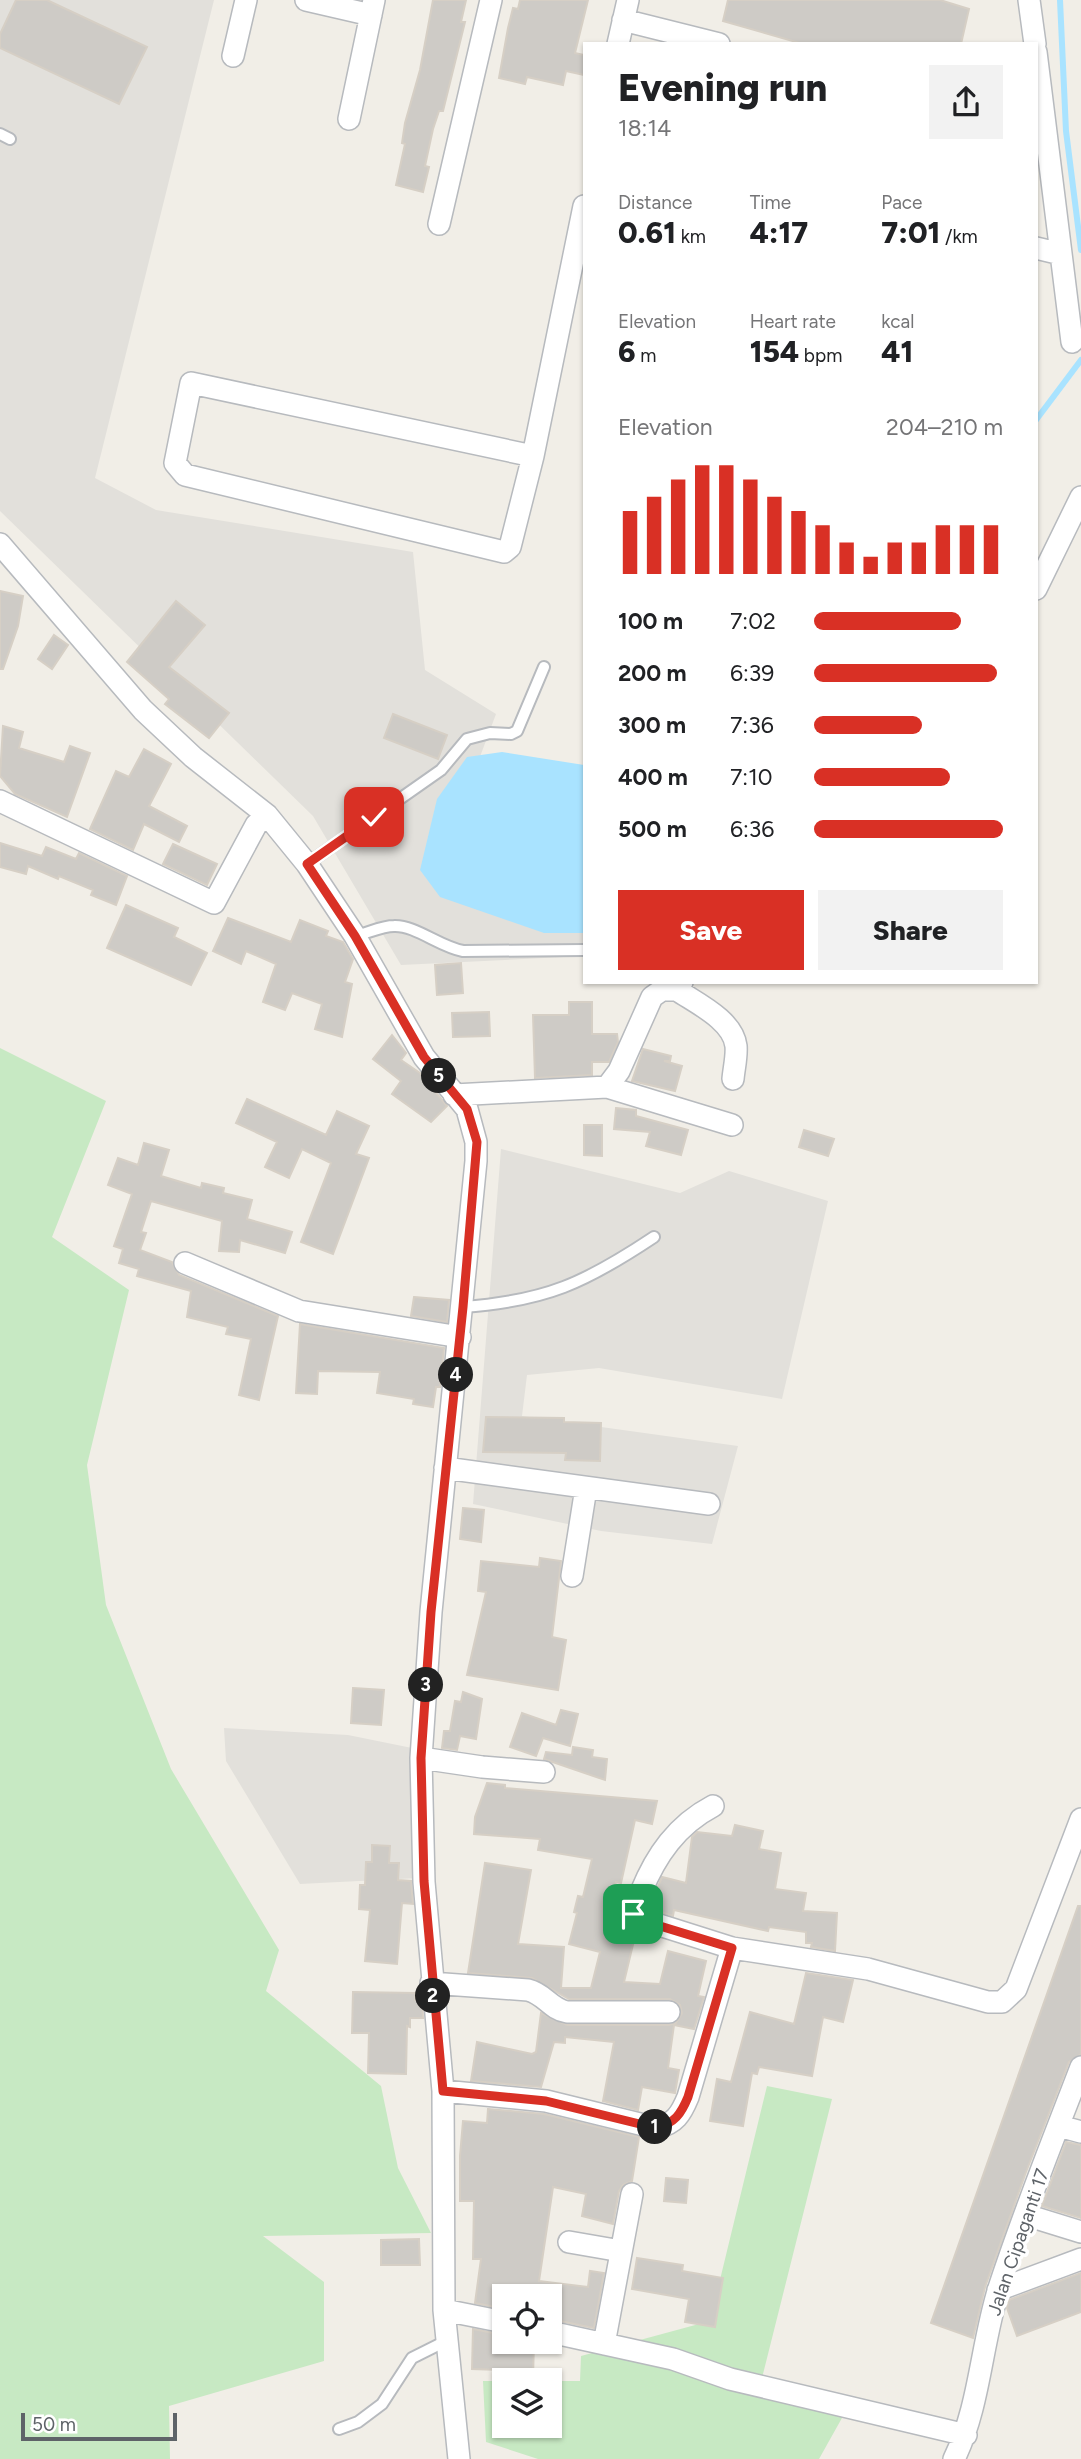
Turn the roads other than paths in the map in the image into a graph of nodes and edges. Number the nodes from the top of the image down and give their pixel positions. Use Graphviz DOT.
graph roads {
  1 [pos="246,0"];
  2 [pos="306,0"];
  3 [pos="491,0"];
  4 [pos="1029,0"];
  5 [pos="373,7"];
  6 [pos="626,10"];
  7 [pos="618,42"];
  8 [pos="714,42"];
  9 [pos="1035,42"];
  10 [pos="233,56"];
  11 [pos="1038,81"];
  12 [pos="349,119"];
  13 [pos="1041,124"];
  14 [pos="583,211"];
  15 [pos="439,224"];
  16 [pos="1038,248"];
  17 [pos="1061,254"];
  18 [pos="1072,342"];
  19 [pos="533,456"];
  20 [pos="1081,497"];
  21 [pos="1077,519"];
  22 [pos="0,544"];
  23 [pos="1038,586"];
  24 [pos="544,667"];
  25 [pos="0,802"];
  26 [pos="267,815"];
  27 [pos="307,864"];
  28 [pos="355,936"];
  29 [pos="583,950"];
  30 [pos="680,986"];
  31 [pos="733,1079"];
  32 [pos="607,1087"];
  33 [pos="454,1095"];
  34 [pos="732,1125"];
  35 [pos="654,1237"];
  36 [pos="185,1262"];
  37 [pos="463,1307"];
  38 [pos="460,1337"];
  39 [pos="445,1468"];
  40 [pos="586,1489"];
  41 [pos="709,1504"];
  42 [pos="572,1576"];
  43 [pos="421,1758"];
  44 [pos="544,1772"];
  45 [pos="713,1806"];
  46 [pos="1081,1818"];
  47 [pos="732,1948"];
  48 [pos="431,1983"];
  49 [pos="669,2012"];
  50 [pos="1081,2067"];
  51 [pos="443,2091"];
  52 [pos="1059,2126"];
  53 [pos="1081,2132"];
  54 [pos="632,2194"];
  55 [pos="1026,2215"];
  56 [pos="1081,2232"];
  57 [pos="569,2242"];
  58 [pos="621,2251"];
  59 [pos="1081,2259"];
  60 [pos="998,2290"];
  61 [pos="444,2310"];
  62 [pos="492,2320"];
  63 [pos="562,2335"];
  64 [pos="446,2341"];
  65 [pos="604,2344"];
  66 [pos="339,2428"];
  67 [pos="965,2435"];
  68 [pos="459,2459"];
  69 [pos="954,2459"];
  1 -- 10 [label="street"];
  2 -- 5 [label="street"];
  3 -- 15 [label="street"];
  4 -- 9 [label="street"];
  5 -- 12 [label="street"];
  6 -- 7 [label="street"];
  6 -- 8 [label="street"];
  11 -- 13 [label="street"];
  13 -- 17 [label="street"];
  14 -- 19 [label="street"];
  16 -- 17 [label="street"];
  17 -- 18 [label="street"];
  19 -- 19 [label="street"];
  20 -- 21 [label="street"];
  21 -- 23 [label="street"];
  22 -- 26 [label="street"];
  24 -- 27 [label="lane"];
  25 -- 26 [label="street"];
  26 -- 27 [label="street"];
  27 -- 28 [label="street"];
  28 -- 29 [label="lane"];
  28 -- 33 [label="street"];
  30 -- 31 [label="street"];
  30 -- 32 [label="street"];
  32 -- 33 [label="street"];
  32 -- 34 [label="street"];
  33 -- 37 [label="street"];
  35 -- 37 [label="lane"];
  36 -- 38 [label="street"];
  37 -- 38 [label="street"];
  38 -- 39 [label="street"];
  39 -- 40 [label="street"];
  39 -- 43 [label="street"];
  40 -- 41 [label="street"];
  40 -- 42 [label="street"];
  43 -- 44 [label="street"];
  43 -- 48 [label="street"];
  45 -- 47 [label="street"];
  46 -- 47 [label="street"];
  47 -- 51 [label="street"];
  48 -- 49 [label="street"];
  48 -- 51 [label="street"];
  50 -- 52 [label="street, Jalan Cipaganti 17"];
  51 -- 61 [label="street"];
  52 -- 53 [label="street"];
  52 -- 55 [label="street, Jalan Cipaganti 17"];
  54 -- 58 [label="street"];
  55 -- 56 [label="street"];
  55 -- 60 [label="street, Jalan Cipaganti 17"];
  57 -- 58 [label="street"];
  58 -- 65 [label="street"];
  59 -- 60 [label="street"];
  60 -- 67 [label="street, Jalan Cipaganti 17"];
  61 -- 62 [label="street"];
  61 -- 64 [label="street"];
  63 -- 65 [label="street"];
  64 -- 66 [label="lane"];
  64 -- 68 [label="street"];
  65 -- 67 [label="street"];
  67 -- 69 [label="street, Jalan Cipaganti 17"];
}
